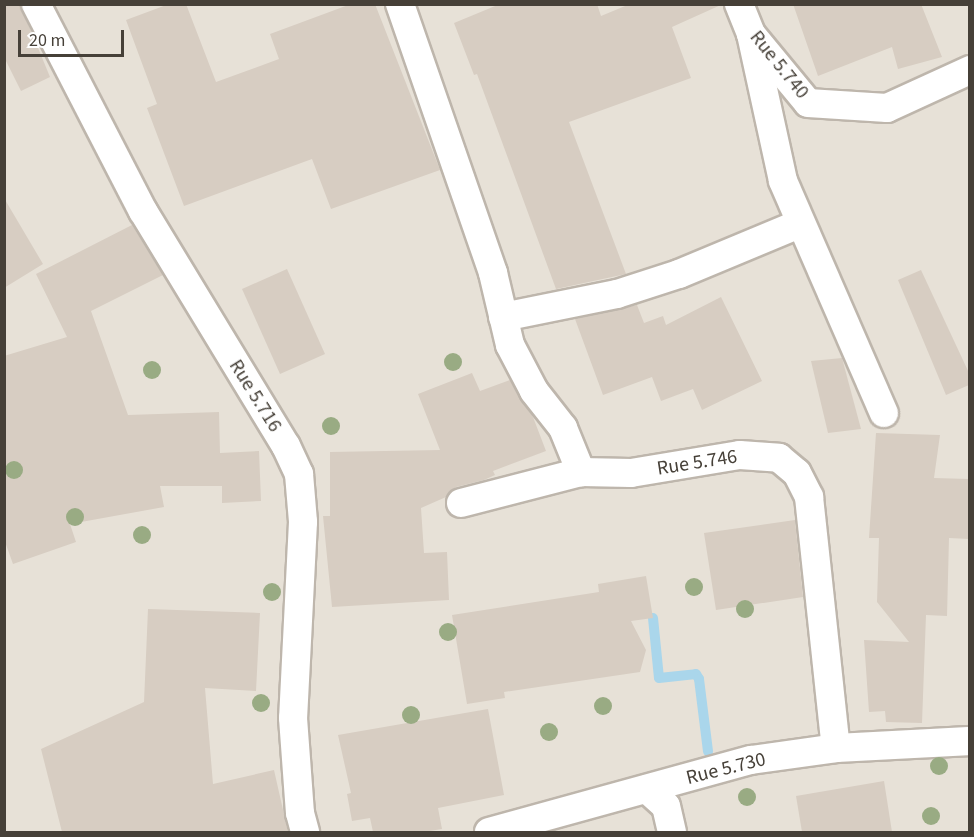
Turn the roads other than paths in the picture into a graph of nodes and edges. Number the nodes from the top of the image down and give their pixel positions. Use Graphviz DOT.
graph roads {
  1 [pos="36,4"];
  2 [pos="400,4"];
  3 [pos="739,4"];
  4 [pos="751,34"];
  5 [pos="969,70"];
  6 [pos="800,224"];
  7 [pos="504,317"];
  8 [pos="884,413"];
  9 [pos="581,472"];
  10 [pos="461,503"];
  11 [pos="969,741"];
  12 [pos="836,748"];
  13 [pos="647,789"];
  14 [pos="305,832"];
  15 [pos="489,832"];
  16 [pos="672,832"];
  1 -- 14 [label="street, Rue 5.716"];
  2 -- 7 [label="street"];
  3 -- 4 [label="street, Rue 5.740"];
  4 -- 5 [label="street, Rue 5.740"];
  4 -- 6 [label="street"];
  6 -- 7 [label="street"];
  6 -- 8 [label="street"];
  7 -- 9 [label="street"];
  9 -- 10 [label="street, Rue 5.746"];
  9 -- 12 [label="street, Rue 5.746"];
  11 -- 12 [label="street, Rue 5.730"];
  12 -- 13 [label="street, Rue 5.730"];
  13 -- 15 [label="street, Rue 5.730"];
  13 -- 16 [label="street"];
}
